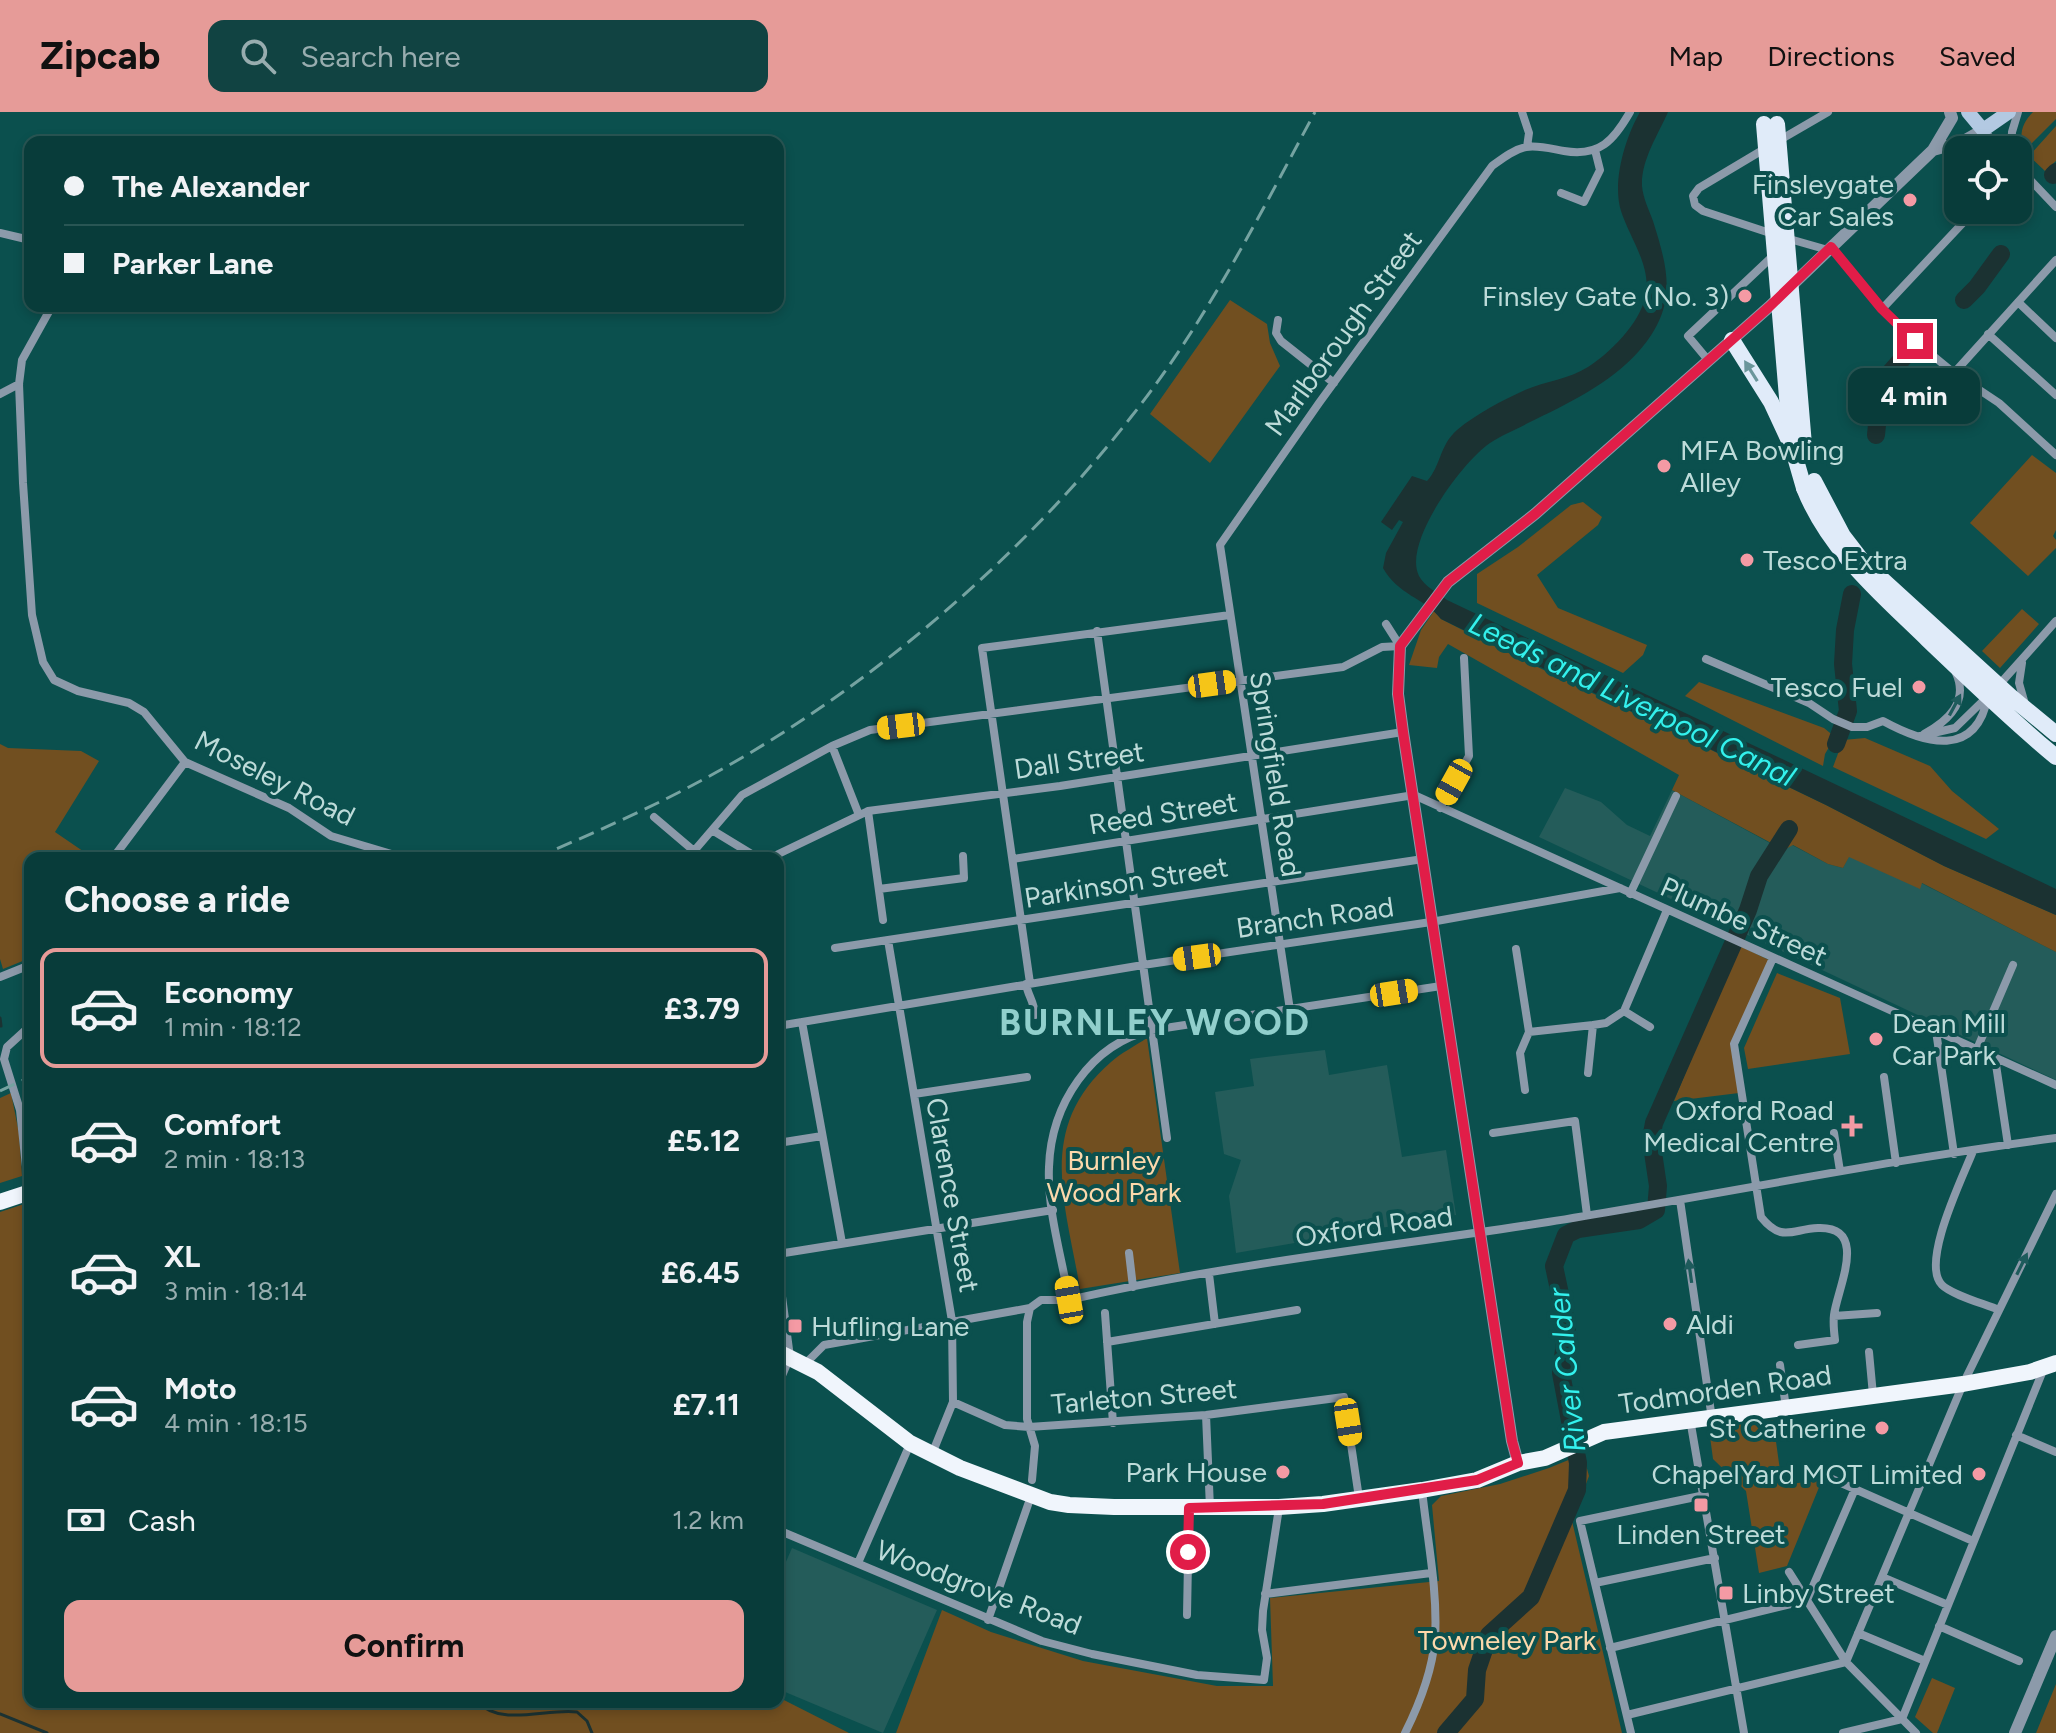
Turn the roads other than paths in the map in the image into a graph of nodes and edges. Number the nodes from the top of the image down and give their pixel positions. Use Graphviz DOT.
graph roads {
  1 [pos="1522,112"];
  2 [pos="1630,112"];
  3 [pos="1763,112"];
  4 [pos="1776,112"];
  5 [pos="1828,112"];
  6 [pos="1950,112"];
  7 [pos="1968,112"];
  8 [pos="2009,112"];
  9 [pos="2018,112"];
  10 [pos="1983,130"];
  11 [pos="1989,136"];
  12 [pos="2012,136"];
  13 [pos="1527,147"];
  14 [pos="1595,150"];
  15 [pos="1933,150"];
  16 [pos="2032,182"];
  17 [pos="1561,193"];
  18 [pos="2056,207"];
  19 [pos="1962,224"];
  20 [pos="0,233"];
  21 [pos="24,239"];
  22 [pos="1791,239"];
  23 [pos="1829,249"];
  24 [pos="2056,260"];
  25 [pos="2018,302"];
  26 [pos="1882,309"];
  27 [pos="49,312"];
  28 [pos="1278,320"];
  29 [pos="1988,334"];
  30 [pos="2056,338"];
  31 [pos="1732,340"];
  32 [pos="1708,360"];
  33 [pos="1954,373"];
  34 [pos="1334,383"];
  35 [pos="19,384"];
  36 [pos="0,394"];
  37 [pos="2056,395"];
  38 [pos="1793,450"];
  39 [pos="2056,455"];
  40 [pos="1809,484"];
  41 [pos="1220,545"];
  42 [pos="1230,615"];
  43 [pos="2056,621"];
  44 [pos="1386,624"];
  45 [pos="1097,631"];
  46 [pos="1400,646"];
  47 [pos="2028,651"];
  48 [pos="1464,658"];
  49 [pos="1706,659"];
  50 [pos="1950,661"];
  51 [pos="1239,680"];
  52 [pos="1999,693"];
  53 [pos="1106,699"];
  54 [pos="2020,714"];
  55 [pos="993,715"];
  56 [pos="1983,716"];
  57 [pos="1403,732"];
  58 [pos="2056,734"];
  59 [pos="1920,736"];
  60 [pos="832,746"];
  61 [pos="1251,756"];
  62 [pos="2056,757"];
  63 [pos="185,762"];
  64 [pos="1117,777"];
  65 [pos="1004,793"];
  66 [pos="1414,795"];
  67 [pos="1676,796"];
  68 [pos="1440,808"];
  69 [pos="863,813"];
  70 [pos="654,817"];
  71 [pos="1261,820"];
  72 [pos="712,830"];
  73 [pos="1126,841"];
  74 [pos="118,852"];
  75 [pos="385,852"];
  76 [pos="688,852"];
  77 [pos="694,852"];
  78 [pos="748,852"];
  79 [pos="782,852"];
  80 [pos="963,856"];
  81 [pos="1013,859"];
  82 [pos="1423,859"];
  83 [pos="1270,883"];
  84 [pos="1620,888"];
  85 [pos="879,889"];
  86 [pos="1630,894"];
  87 [pos="1134,903"];
  88 [pos="1667,910"];
  89 [pos="883,920"];
  90 [pos="1021,920"];
  91 [pos="1431,922"];
  92 [pos="888,940"];
  93 [pos="1279,945"];
  94 [pos="835,948"];
  95 [pos="1516,949"];
  96 [pos="1773,958"];
  97 [pos="1143,965"];
  98 [pos="2013,965"];
  99 [pos="24,967"];
  100 [pos="0,977"];
  101 [pos="1028,983"];
  102 [pos="1441,986"];
  103 [pos="899,1005"];
  104 [pos="1290,1010"];
  105 [pos="1624,1011"];
  106 [pos="1035,1015"];
  107 [pos="802,1022"];
  108 [pos="784,1025"];
  109 [pos="1593,1025"];
  110 [pos="1650,1027"];
  111 [pos="1152,1030"];
  112 [pos="24,1031"];
  113 [pos="1936,1031"];
  114 [pos="1529,1032"];
  115 [pos="1977,1049"];
  116 [pos="1995,1058"];
  117 [pos="1588,1073"];
  118 [pos="1027,1077"];
  119 [pos="1884,1077"];
  120 [pos="2056,1085"];
  121 [pos="1525,1090"];
  122 [pos="914,1094"];
  123 [pos="1493,1133"];
  124 [pos="1834,1133"];
  125 [pos="822,1136"];
  126 [pos="1167,1138"];
  127 [pos="2056,1138"];
  128 [pos="784,1142"];
  129 [pos="2008,1145"];
  130 [pos="24,1148"];
  131 [pos="1973,1151"];
  132 [pos="1954,1154"];
  133 [pos="1896,1163"];
  134 [pos="1840,1171"];
  135 [pos="1756,1185"];
  136 [pos="24,1194"];
  137 [pos="2056,1194"];
  138 [pos="1675,1201"];
  139 [pos="0,1202"];
  140 [pos="1053,1210"];
  141 [pos="1587,1215"];
  142 [pos="936,1229"];
  143 [pos="1479,1233"];
  144 [pos="842,1243"];
  145 [pos="784,1253"];
  146 [pos="1129,1253"];
  147 [pos="1209,1274"];
  148 [pos="1133,1287"];
  149 [pos="1069,1300"];
  150 [pos="784,1308"];
  151 [pos="1030,1308"];
  152 [pos="1297,1310"];
  153 [pos="1999,1310"];
  154 [pos="1105,1313"];
  155 [pos="1877,1313"];
  156 [pos="1834,1316"];
  157 [pos="952,1321"];
  158 [pos="1215,1324"];
  159 [pos="1107,1342"];
  160 [pos="1798,1345"];
  161 [pos="1869,1352"];
  162 [pos="791,1357"];
  163 [pos="1780,1365"];
  164 [pos="2050,1365"];
  165 [pos="1963,1384"];
  166 [pos="1873,1395"];
  167 [pos="953,1402"];
  168 [pos="1786,1408"];
  169 [pos="1206,1415"];
  170 [pos="1690,1419"];
  171 [pos="1712,1419"];
  172 [pos="1113,1423"];
  173 [pos="1029,1427"];
  174 [pos="2016,1435"];
  175 [pos="910,1443"];
  176 [pos="2056,1452"];
  177 [pos="932,1454"];
  178 [pos="1518,1463"];
  179 [pos="1832,1479"];
  180 [pos="1031,1488"];
  181 [pos="1855,1489"];
  182 [pos="1422,1490"];
  183 [pos="1705,1495"];
  184 [pos="1359,1498"];
  185 [pos="1279,1507"];
  186 [pos="1189,1508"];
  187 [pos="1210,1508"];
  188 [pos="1909,1513"];
  189 [pos="784,1532"];
  190 [pos="1973,1541"];
  191 [pos="1715,1558"];
  192 [pos="858,1563"];
  193 [pos="1789,1572"];
  194 [pos="1431,1573"];
  195 [pos="1882,1577"];
  196 [pos="1595,1583"];
  197 [pos="1265,1594"];
  198 [pos="1807,1600"];
  199 [pos="1948,1605"];
  200 [pos="1187,1615"];
  201 [pos="988,1620"];
  202 [pos="1726,1620"];
  203 [pos="1939,1626"];
  204 [pos="1858,1633"];
  205 [pos="2056,1636"];
  206 [pos="1610,1648"];
  207 [pos="1925,1661"];
  208 [pos="2019,1661"];
  209 [pos="1846,1662"];
  210 [pos="1737,1688"];
  211 [pos="1627,1715"];
  212 [pos="1902,1719"];
  213 [pos="1405,1733"];
  214 [pos="1631,1733"];
  215 [pos="1744,1733"];
  216 [pos="1843,1733"];
  217 [pos="1916,1733"];
  218 [pos="2015,1733"];
  1 -- 13 [label="street"];
  2 -- 14 [label="street"];
  3 -- 38 [label="main road, bridge"];
  4 -- 40 [label="main road, bridge"];
  5 -- 22 [label="street"];
  6 -- 15 [label="street"];
  7 -- 10 [label="main road"];
  8 -- 10 [label="main road"];
  9 -- 12 [label="street"];
  10 -- 11 [label="street"];
  10 -- 15 [label="street"];
  13 -- 14 [label="street"];
  13 -- 34 [label="street, Marlborough Street"];
  14 -- 17 [label="street"];
  15 -- 23 [label="street"];
  16 -- 18 [label="street"];
  19 -- 26 [label="street"];
  20 -- 21 [label="street"];
  22 -- 23 [label="street"];
  22 -- 32 [label="street"];
  23 -- 26 [label="street"];
  23 -- 31 [label="street"];
  24 -- 25 [label="street"];
  25 -- 29 [label="street"];
  25 -- 30 [label="street"];
  26 -- 33 [label="street"];
  27 -- 35 [label="street, Moseley Road"];
  28 -- 34 [label="street"];
  29 -- 33 [label="street"];
  29 -- 37 [label="street"];
  31 -- 32 [label="street"];
  38 -- 31 [label="main road, one-way, bridge"];
  32 -- 46 [label="street"];
  33 -- 39 [label="street"];
  34 -- 41 [label="street, Marlborough Street"];
  35 -- 36 [label="street"];
  35 -- 63 [label="street, Moseley Road"];
  38 -- 40 [label="main road, bridge"];
  40 -- 50 [label="main road"];
  40 -- 52 [label="main road"];
  41 -- 42 [label="street, Springfield Road"];
  42 -- 45 [label="street"];
  42 -- 51 [label="street, Springfield Road"];
  43 -- 47 [label="street"];
  44 -- 46 [label="street"];
  45 -- 53 [label="street"];
  45 -- 55 [label="street"];
  46 -- 51 [label="street"];
  46 -- 57 [label="street"];
  47 -- 52 [label="street"];
  47 -- 54 [label="street"];
  48 -- 68 [label="street"];
  49 -- 59 [label="street"];
  50 -- 52 [label="main road"];
  59 -- 50 [label="street, one-way"];
  51 -- 53 [label="street"];
  51 -- 61 [label="street, Springfield Road"];
  52 -- 54 [label="main road"];
  52 -- 56 [label="street"];
  52 -- 59 [label="street"];
  53 -- 55 [label="street"];
  53 -- 64 [label="street"];
  54 -- 56 [label="street"];
  54 -- 58 [label="main road"];
  54 -- 62 [label="main road"];
  55 -- 60 [label="street"];
  55 -- 65 [label="street"];
  56 -- 59 [label="street"];
  57 -- 61 [label="street, Dall Street"];
  57 -- 66 [label="street"];
  60 -- 69 [label="street"];
  60 -- 72 [label="street"];
  61 -- 64 [label="street, Dall Street"];
  61 -- 71 [label="street, Springfield Road"];
  63 -- 74 [label="street"];
  63 -- 75 [label="street, Moseley Road"];
  64 -- 65 [label="street, Dall Street"];
  64 -- 73 [label="street"];
  65 -- 69 [label="street, Dall Street"];
  65 -- 81 [label="street"];
  66 -- 68 [label="street, Plumbe Street"];
  66 -- 71 [label="street, Reed Street"];
  66 -- 82 [label="street"];
  67 -- 86 [label="street"];
  68 -- 84 [label="street, Plumbe Street"];
  69 -- 79 [label="street, Dall Street"];
  69 -- 85 [label="street"];
  70 -- 76 [label="street"];
  71 -- 73 [label="street, Reed Street"];
  71 -- 83 [label="street, Springfield Road"];
  72 -- 77 [label="street"];
  72 -- 78 [label="street"];
  73 -- 81 [label="street, Reed Street"];
  73 -- 87 [label="street"];
  80 -- 85 [label="street"];
  81 -- 90 [label="street"];
  82 -- 83 [label="street, Parkinson Street"];
  82 -- 91 [label="street"];
  83 -- 87 [label="street, Parkinson Street"];
  83 -- 93 [label="street, Springfield Road"];
  84 -- 86 [label="street, Plumbe Street"];
  84 -- 91 [label="street, Branch Road"];
  85 -- 89 [label="street"];
  86 -- 88 [label="street, Plumbe Street"];
  87 -- 90 [label="street, Parkinson Street"];
  87 -- 97 [label="street"];
  88 -- 96 [label="street, Plumbe Street"];
  88 -- 105 [label="street"];
  90 -- 92 [label="street, Parkinson Street"];
  90 -- 101 [label="street"];
  91 -- 93 [label="street, Branch Road"];
  91 -- 102 [label="street"];
  92 -- 94 [label="street, Parkinson Street"];
  92 -- 103 [label="street, Clarence Street"];
  93 -- 97 [label="street, Branch Road"];
  93 -- 104 [label="street, Springfield Road"];
  95 -- 114 [label="street"];
  96 -- 113 [label="street, Plumbe Street"];
  96 -- 135 [label="street"];
  97 -- 101 [label="street, Branch Road"];
  97 -- 111 [label="street"];
  98 -- 115 [label="street"];
  99 -- 100 [label="street"];
  101 -- 103 [label="street, Branch Road"];
  101 -- 106 [label="street"];
  102 -- 104 [label="street"];
  102 -- 143 [label="street"];
  103 -- 107 [label="street, Branch Road"];
  103 -- 122 [label="street, Clarence Street"];
  104 -- 111 [label="street"];
  105 -- 109 [label="street"];
  105 -- 110 [label="street"];
  107 -- 108 [label="street, Branch Road"];
  107 -- 125 [label="street"];
  109 -- 114 [label="street"];
  109 -- 117 [label="street"];
  111 -- 126 [label="street"];
  111 -- 140 [label="street"];
  112 -- 130 [label="street"];
  113 -- 115 [label="street, Plumbe Street"];
  113 -- 132 [label="street"];
  114 -- 121 [label="street"];
  115 -- 116 [label="street, Plumbe Street"];
  116 -- 120 [label="street, Plumbe Street"];
  116 -- 129 [label="street"];
  118 -- 122 [label="street"];
  119 -- 133 [label="street"];
  122 -- 142 [label="street, Clarence Street"];
  123 -- 141 [label="street"];
  124 -- 134 [label="street"];
  125 -- 128 [label="street"];
  125 -- 144 [label="street"];
  127 -- 129 [label="street, Oxford Road"];
  129 -- 131 [label="street, Oxford Road"];
  131 -- 132 [label="street, Oxford Road"];
  131 -- 153 [label="street"];
  132 -- 133 [label="street, Oxford Road"];
  133 -- 134 [label="street, Oxford Road"];
  134 -- 135 [label="street, Oxford Road"];
  135 -- 138 [label="street, Oxford Road"];
  135 -- 156 [label="street"];
  136 -- 139 [label="highway"];
  153 -- 137 [label="street, one-way"];
  138 -- 141 [label="street, Oxford Road"];
  171 -- 138 [label="street, one-way"];
  140 -- 142 [label="street"];
  140 -- 149 [label="street"];
  141 -- 143 [label="street, Oxford Road"];
  142 -- 144 [label="street"];
  142 -- 157 [label="street, Clarence Street"];
  143 -- 147 [label="street, Oxford Road"];
  143 -- 178 [label="street"];
  144 -- 145 [label="street"];
  146 -- 148 [label="street"];
  147 -- 148 [label="street, Oxford Road"];
  147 -- 158 [label="street"];
  148 -- 149 [label="street, Oxford Road"];
  149 -- 151 [label="street, Oxford Road"];
  150 -- 162 [label="street"];
  151 -- 157 [label="street, Oxford Road"];
  151 -- 173 [label="street"];
  152 -- 158 [label="street"];
  153 -- 165 [label="street"];
  154 -- 159 [label="street"];
  155 -- 156 [label="street"];
  156 -- 160 [label="street"];
  157 -- 162 [label="street, Oxford Road"];
  157 -- 167 [label="street, Clarence Street"];
  158 -- 159 [label="street"];
  159 -- 172 [label="street"];
  161 -- 166 [label="street"];
  162 -- 175 [label="highway, Todmorden Road"];
  163 -- 168 [label="street"];
  164 -- 165 [label="highway, Todmorden Road"];
  164 -- 174 [label="street"];
  165 -- 166 [label="highway, Todmorden Road"];
  165 -- 188 [label="street"];
  166 -- 168 [label="highway, Todmorden Road"];
  167 -- 173 [label="street, Tarleton Street"];
  167 -- 177 [label="street, Clarence Street"];
  168 -- 171 [label="highway, Todmorden Road"];
  169 -- 172 [label="street, Tarleton Street"];
  169 -- 184 [label="street, Tarleton Street"];
  169 -- 187 [label="street"];
  170 -- 171 [label="highway, Todmorden Road"];
  170 -- 178 [label="highway, Todmorden Road"];
  170 -- 183 [label="street"];
  172 -- 173 [label="street, Tarleton Street"];
  173 -- 180 [label="street"];
  174 -- 176 [label="street"];
  174 -- 190 [label="street"];
  175 -- 177 [label="highway, Todmorden Road"];
  175 -- 192 [label="street"];
  177 -- 180 [label="highway, Todmorden Road"];
  178 -- 182 [label="highway, Todmorden Road"];
  179 -- 181 [label="street"];
  180 -- 186 [label="highway, Todmorden Road"];
  180 -- 201 [label="street"];
  181 -- 188 [label="street"];
  181 -- 198 [label="street"];
  182 -- 184 [label="highway, Todmorden Road"];
  182 -- 194 [label="street"];
  183 -- 191 [label="street"];
  183 -- 196 [label="street"];
  184 -- 185 [label="highway, Todmorden Road"];
  185 -- 187 [label="highway, Todmorden Road"];
  185 -- 197 [label="street"];
  186 -- 187 [label="highway, Todmorden Road"];
  186 -- 200 [label="street"];
  188 -- 190 [label="street"];
  188 -- 195 [label="street"];
  189 -- 192 [label="street, Woodgrove Road"];
  190 -- 199 [label="street"];
  191 -- 196 [label="street"];
  191 -- 202 [label="street"];
  192 -- 201 [label="street, Woodgrove Road"];
  193 -- 198 [label="street"];
  194 -- 197 [label="street"];
  194 -- 213 [label="street"];
  195 -- 199 [label="street"];
  195 -- 204 [label="street"];
  196 -- 206 [label="street"];
  197 -- 201 [label="street, Woodgrove Road"];
  198 -- 202 [label="street"];
  198 -- 209 [label="street"];
  199 -- 203 [label="street"];
  202 -- 206 [label="street"];
  202 -- 210 [label="street"];
  203 -- 207 [label="street"];
  203 -- 208 [label="street"];
  204 -- 207 [label="street"];
  204 -- 209 [label="street"];
  205 -- 218 [label="street"];
  206 -- 211 [label="street"];
  207 -- 212 [label="street"];
  209 -- 210 [label="street"];
  209 -- 212 [label="street"];
  210 -- 211 [label="street"];
  210 -- 215 [label="street"];
  211 -- 214 [label="street"];
  212 -- 216 [label="street"];
  212 -- 217 [label="street"];
}
